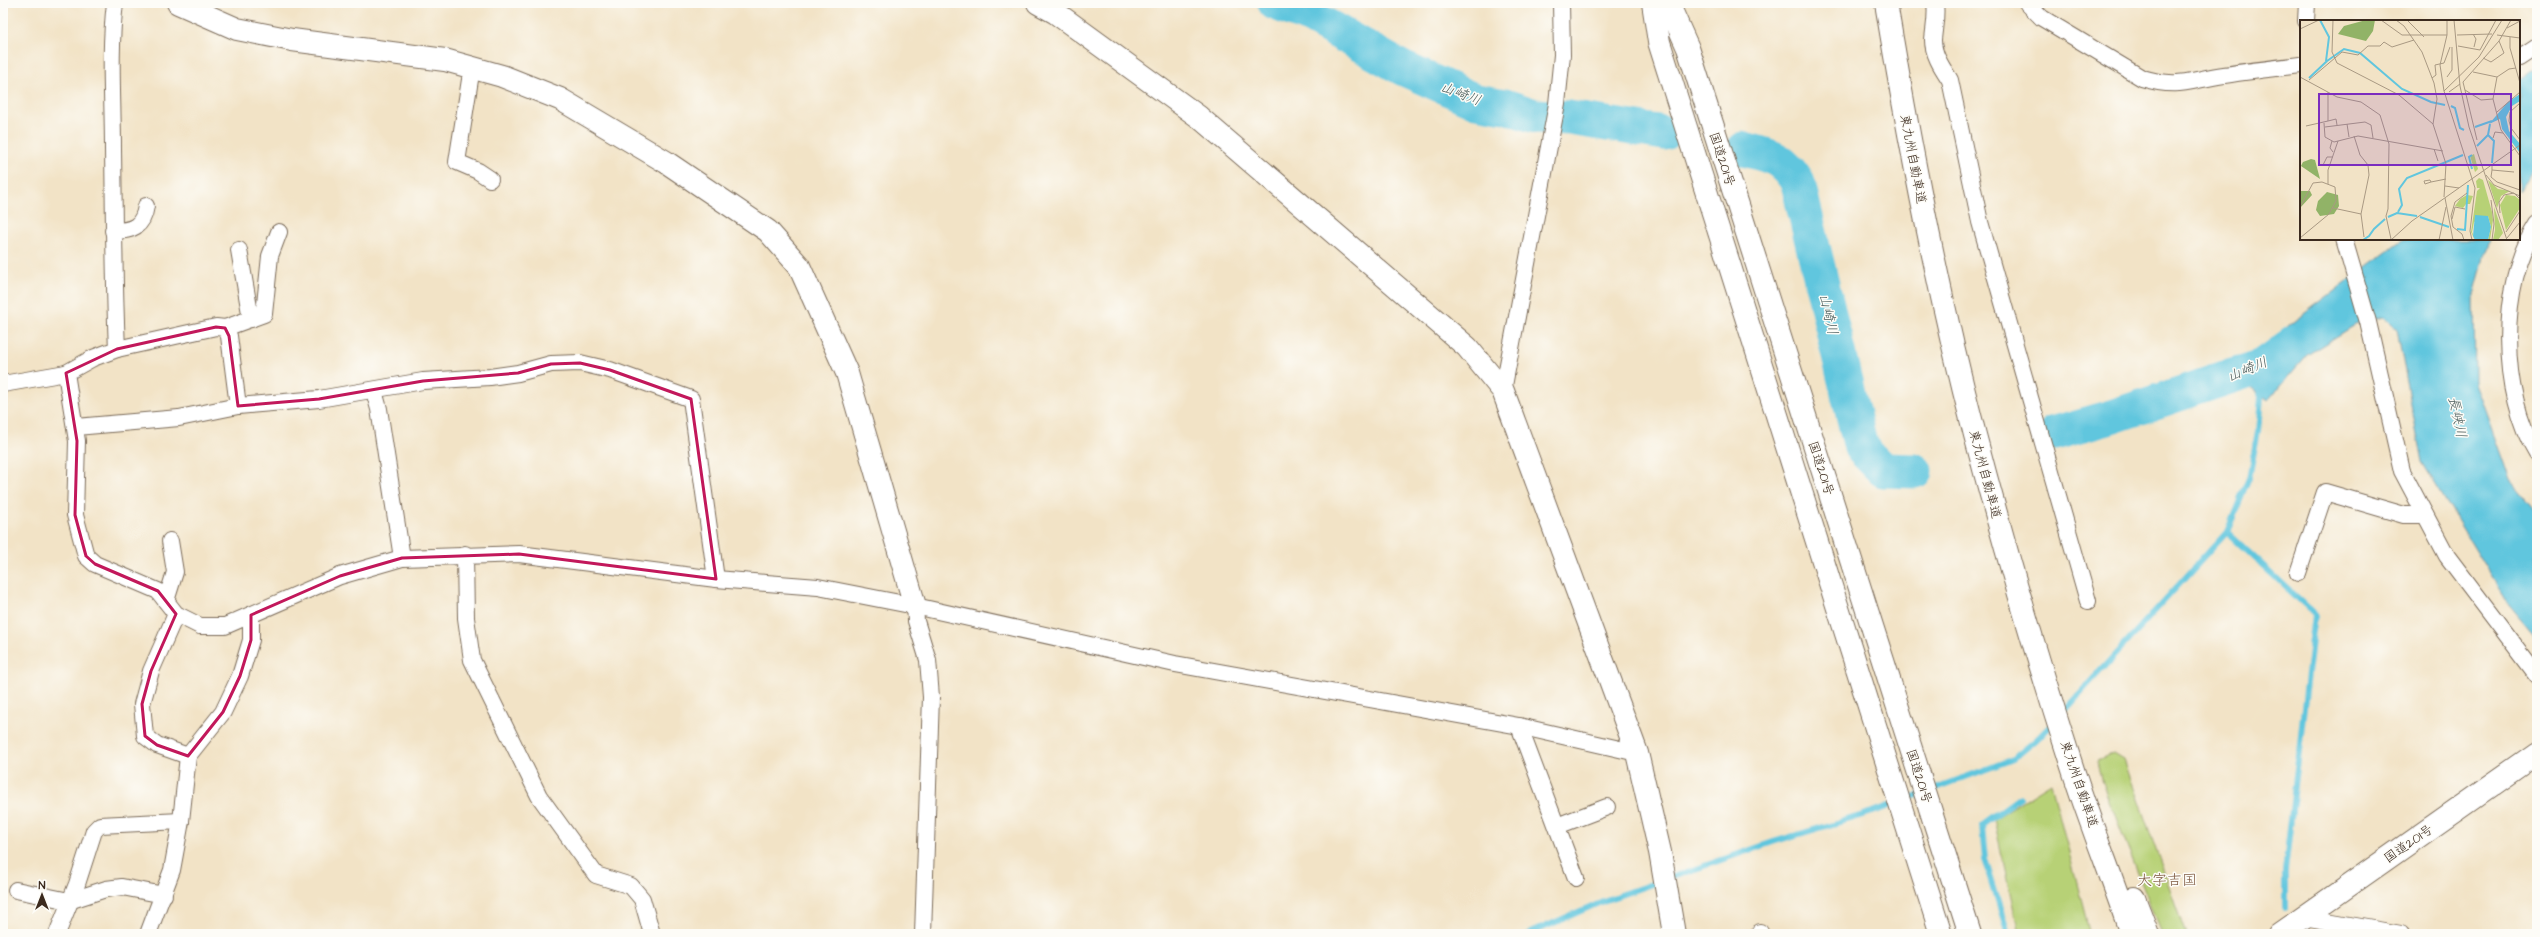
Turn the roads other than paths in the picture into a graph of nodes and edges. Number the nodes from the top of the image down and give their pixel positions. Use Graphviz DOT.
graph roads {
  1 [pos="115,3"];
  2 [pos="178,3"];
  3 [pos="1038,3"];
  4 [pos="1561,3"];
  5 [pos="1653,3"];
  6 [pos="1668,3"];
  7 [pos="1886,3"];
  8 [pos="1935,3"];
  9 [pos="2026,3"];
  10 [pos="2307,3"];
  11 [pos="2306,20"];
  12 [pos="2537,46"];
  13 [pos="2520,57"];
  14 [pos="2300,65"];
  15 [pos="472,68"];
  16 [pos="490,179"];
  17 [pos="146,206"];
  18 [pos="2537,224"];
  19 [pos="113,230"];
  20 [pos="279,232"];
  21 [pos="2344,240"];
  22 [pos="239,250"];
  23 [pos="251,319"];
  24 [pos="225,328"];
  25 [pos="117,349"];
  26 [pos="66,373"];
  27 [pos="3,384"];
  28 [pos="374,391"];
  29 [pos="1503,391"];
  30 [pos="238,406"];
  31 [pos="76,427"];
  32 [pos="2537,454"];
  33 [pos="2425,515"];
  34 [pos="170,541"];
  35 [pos="465,554"];
  36 [pos="402,558"];
  37 [pos="2298,573"];
  38 [pos="716,578"];
  39 [pos="166,601"];
  40 [pos="2088,601"];
  41 [pos="915,606"];
  42 [pos="176,614"];
  43 [pos="251,615"];
  44 [pos="2537,675"];
  45 [pos="1519,726"];
  46 [pos="1637,753"];
  47 [pos="2537,753"];
  48 [pos="188,756"];
  49 [pos="2081,778"];
  50 [pos="1607,807"];
  51 [pos="181,821"];
  52 [pos="1556,826"];
  53 [pos="1576,878"];
  54 [pos="16,890"];
  55 [pos="164,895"];
  56 [pos="69,901"];
  57 [pos="1673,925"];
  58 [pos="2290,928"];
  59 [pos="57,934"];
  60 [pos="148,934"];
  61 [pos="652,934"];
  62 [pos="923,934"];
  63 [pos="1941,934"];
  64 [pos="1970,934"];
  65 [pos="2131,934"];
  66 [pos="2148,934"];
  67 [pos="2401,934"];
  1 -- 19 [label="street"];
  2 -- 15 [label="main road"];
  3 -- 29 [label="main road"];
  4 -- 29 [label="street"];
  5 -- 63 [label="main road, 国道201号"];
  6 -- 64 [label="main road, 国道201号"];
  7 -- 49 [label="main road, 東九州自動車道"];
  8 -- 40 [label="street"];
  9 -- 14 [label="street"];
  10 -- 11 [label="street"];
  12 -- 13 [label="street"];
  15 -- 16 [label="street"];
  15 -- 41 [label="main road"];
  17 -- 19 [label="street"];
  18 -- 32 [label="street"];
  19 -- 25 [label="street"];
  20 -- 23 [label="street"];
  21 -- 33 [label="street"];
  22 -- 23 [label="street"];
  23 -- 24 [label="street"];
  24 -- 25 [label="street"];
  24 -- 30 [label="street"];
  25 -- 26 [label="street"];
  26 -- 27 [label="street"];
  26 -- 31 [label="street"];
  28 -- 30 [label="street"];
  28 -- 36 [label="street"];
  28 -- 38 [label="street"];
  29 -- 46 [label="main road"];
  30 -- 31 [label="street"];
  31 -- 39 [label="street"];
  33 -- 37 [label="street"];
  33 -- 44 [label="street"];
  34 -- 39 [label="street"];
  35 -- 36 [label="street"];
  35 -- 38 [label="street"];
  35 -- 61 [label="street"];
  36 -- 43 [label="street"];
  38 -- 41 [label="street"];
  39 -- 42 [label="street"];
  41 -- 45 [label="street"];
  41 -- 62 [label="street"];
  42 -- 43 [label="street"];
  42 -- 48 [label="street"];
  43 -- 48 [label="street"];
  45 -- 46 [label="street"];
  45 -- 52 [label="street"];
  46 -- 57 [label="main road"];
  47 -- 58 [label="main road, 国道201号"];
  48 -- 51 [label="street"];
  49 -- 65 [label="main road, 東九州自動車道"];
  49 -- 66 [label="main road"];
  50 -- 52 [label="street"];
  51 -- 55 [label="street"];
  51 -- 56 [label="street"];
  52 -- 53 [label="street"];
  54 -- 56 [label="street"];
  55 -- 56 [label="street"];
  55 -- 60 [label="street"];
  56 -- 59 [label="street"];
  58 -- 67 [label="street"];
}
